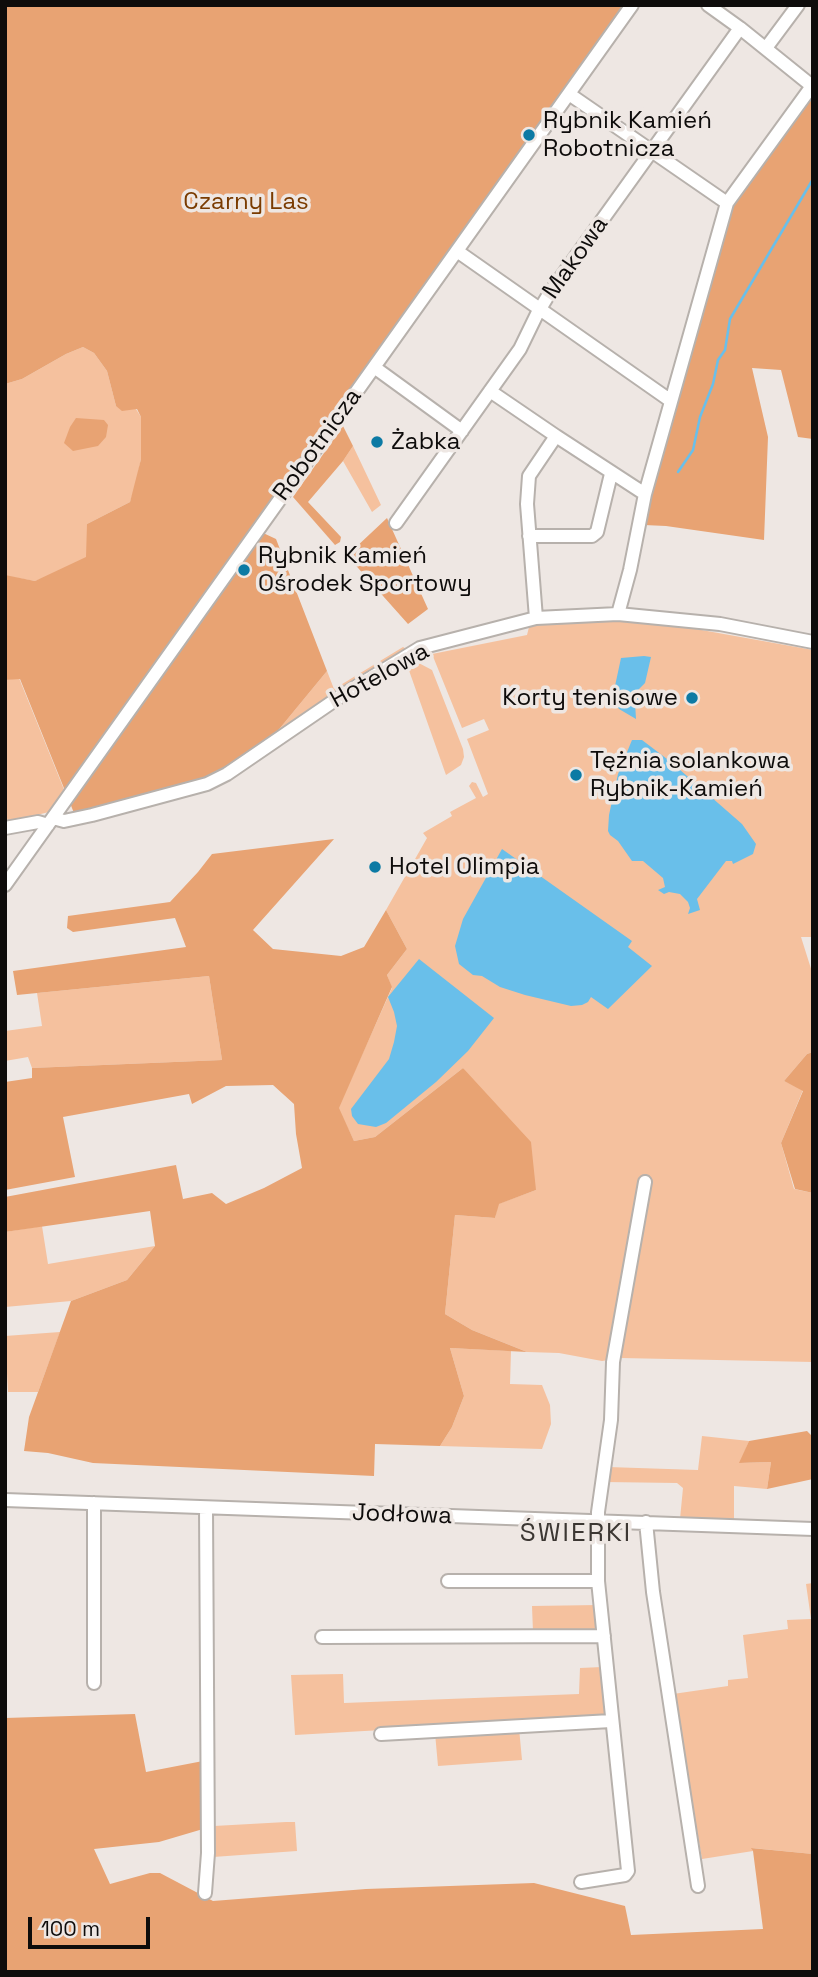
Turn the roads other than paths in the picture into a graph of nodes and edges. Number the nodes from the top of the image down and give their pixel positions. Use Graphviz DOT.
graph roads {
  1 [pos="632,5"];
  2 [pos="708,5"];
  3 [pos="798,5"];
  4 [pos="740,28"];
  5 [pos="766,48"];
  6 [pos="569,94"];
  7 [pos="653,151"];
  8 [pos="727,203"];
  9 [pos="457,251"];
  10 [pos="540,310"];
  11 [pos="374,367"];
  12 [pos="490,391"];
  13 [pos="671,401"];
  14 [pos="462,431"];
  15 [pos="556,436"];
  16 [pos="611,474"];
  17 [pos="645,494"];
  18 [pos="396,523"];
  19 [pos="529,536"];
  20 [pos="618,614"];
  21 [pos="536,618"];
  22 [pos="813,642"];
  23 [pos="51,821"];
  24 [pos="5,828"];
  25 [pos="5,886"];
  26 [pos="645,1182"];
  27 [pos="5,1500"];
  28 [pos="94,1503"];
  29 [pos="206,1508"];
  30 [pos="598,1521"];
  31 [pos="646,1522"];
  32 [pos="813,1529"];
  33 [pos="448,1581"];
  34 [pos="598,1581"];
  35 [pos="604,1636"];
  36 [pos="322,1637"];
  37 [pos="94,1683"];
  38 [pos="611,1721"];
  39 [pos="381,1734"];
  40 [pos="581,1882"];
  41 [pos="698,1886"];
  42 [pos="205,1893"];
  1 -- 6 [label="street, Robotnicza"];
  2 -- 4 [label="street"];
  3 -- 5 [label="street"];
  4 -- 5 [label="street"];
  4 -- 7 [label="street, Makowa"];
  5 -- 8 [label="street"];
  6 -- 7 [label="street"];
  6 -- 9 [label="street, Robotnicza"];
  7 -- 8 [label="street"];
  7 -- 10 [label="street, Makowa"];
  8 -- 13 [label="street"];
  9 -- 10 [label="street"];
  9 -- 11 [label="street, Robotnicza"];
  10 -- 12 [label="street, Makowa"];
  10 -- 13 [label="street"];
  11 -- 14 [label="street"];
  11 -- 23 [label="street, Robotnicza"];
  12 -- 14 [label="street, Makowa"];
  12 -- 15 [label="street"];
  13 -- 17 [label="street"];
  14 -- 18 [label="street, Makowa"];
  15 -- 16 [label="street"];
  15 -- 19 [label="street"];
  16 -- 17 [label="street"];
  16 -- 19 [label="street"];
  17 -- 20 [label="street"];
  19 -- 21 [label="street"];
  20 -- 21 [label="street, Hotelowa"];
  20 -- 22 [label="street, Hotelowa"];
  21 -- 23 [label="street, Hotelowa"];
  23 -- 24 [label="street, Hotelowa"];
  23 -- 25 [label="street, Robotnicza"];
  26 -- 30 [label="street"];
  27 -- 28 [label="street, Jodłowa"];
  28 -- 29 [label="street, Jodłowa"];
  28 -- 37 [label="street"];
  29 -- 30 [label="street, Jodłowa"];
  29 -- 42 [label="street"];
  30 -- 31 [label="street, Jodłowa"];
  30 -- 34 [label="street"];
  31 -- 32 [label="street, Jodłowa"];
  31 -- 41 [label="street"];
  33 -- 34 [label="street"];
  34 -- 35 [label="street"];
  35 -- 36 [label="street"];
  35 -- 38 [label="street"];
  38 -- 39 [label="street"];
  38 -- 40 [label="street"];
}
